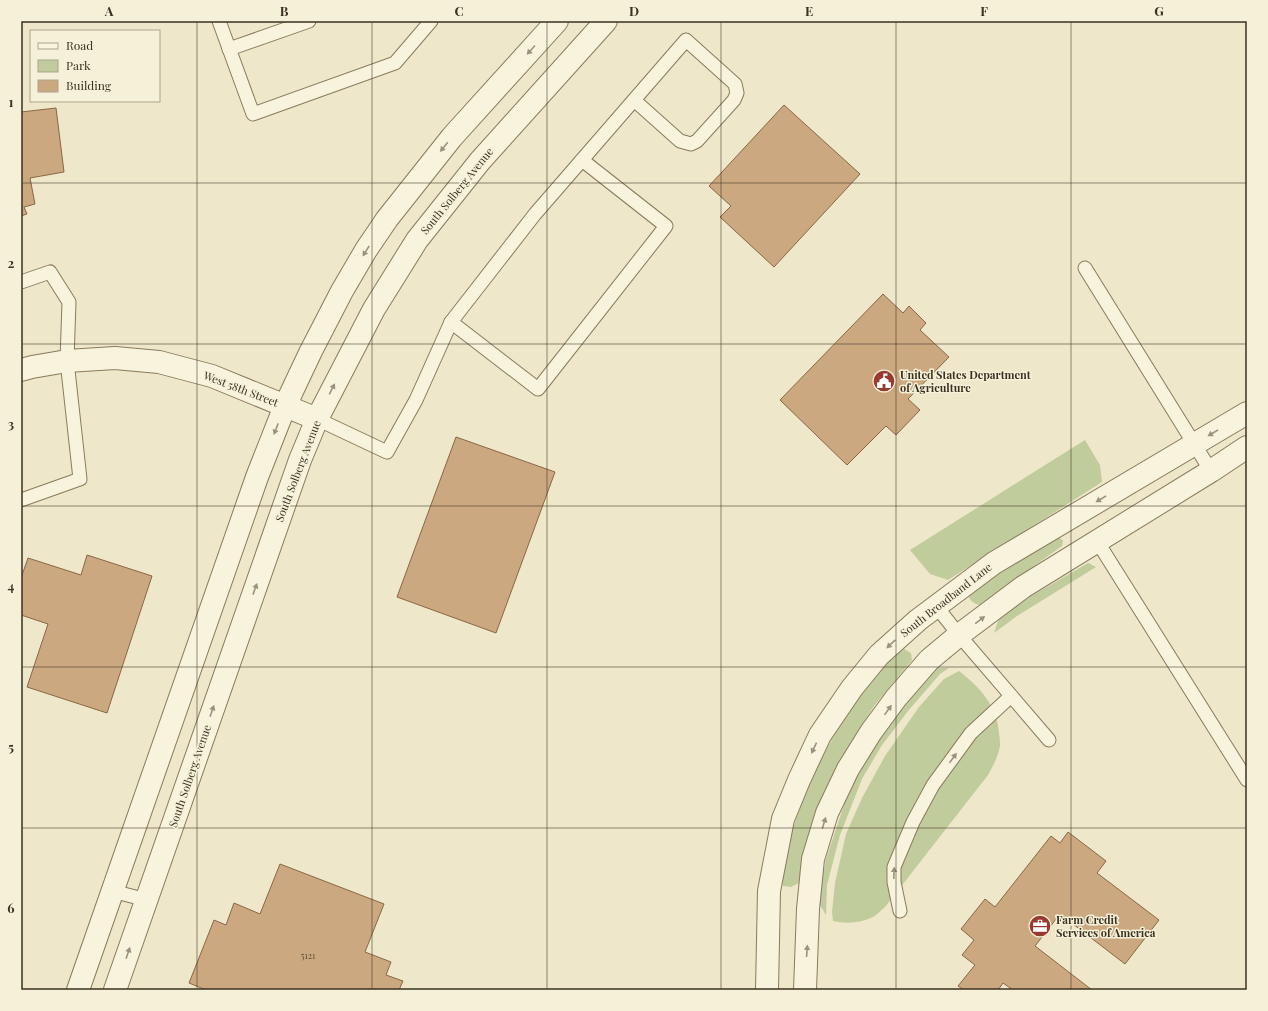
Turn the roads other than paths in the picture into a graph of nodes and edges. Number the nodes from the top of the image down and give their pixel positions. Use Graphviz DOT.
graph roads {
  1 [pos="219,21"];
  2 [pos="309,21"];
  3 [pos="431,21"];
  4 [pos="557,21"];
  5 [pos="606,21"];
  6 [pos="229,49"];
  7 [pos="634,100"];
  8 [pos="582,160"];
  9 [pos="1084,268"];
  10 [pos="21,282"];
  11 [pos="451,322"];
  12 [pos="67,361"];
  13 [pos="21,370"];
  14 [pos="285,406"];
  15 [pos="1247,414"];
  16 [pos="317,419"];
  17 [pos="1194,444"];
  18 [pos="1247,447"];
  19 [pos="1211,471"];
  20 [pos="21,500"];
  21 [pos="1097,541"];
  22 [pos="936,606"];
  23 [pos="959,636"];
  24 [pos="1011,696"];
  25 [pos="1049,740"];
  26 [pos="1247,780"];
  27 [pos="112,891"];
  28 [pos="147,900"];
  29 [pos="900,911"];
  30 [pos="78,990"];
  31 [pos="116,990"];
  32 [pos="767,990"];
  33 [pos="805,990"];
  1 -- 6 [label="lane"];
  2 -- 6 [label="lane"];
  3 -- 6 [label="lane"];
  4 -- 14 [label="street, one-way"];
  16 -- 5 [label="street, South Solberg Avenue, one-way"];
  7 -- 7 [label="lane"];
  7 -- 8 [label="lane"];
  8 -- 11 [label="lane"];
  8 -- 11 [label="lane"];
  9 -- 17 [label="lane"];
  10 -- 12 [label="lane"];
  11 -- 16 [label="lane"];
  12 -- 13 [label="street, West 58th Street"];
  12 -- 14 [label="street, West 58th Street"];
  12 -- 20 [label="lane"];
  14 -- 16 [label="street, West 58th Street"];
  14 -- 27 [label="street, one-way"];
  15 -- 17 [label="street, South Broadband Lane, one-way"];
  28 -- 16 [label="street, South Solberg Avenue, one-way"];
  17 -- 19 [label="lane"];
  17 -- 22 [label="street, South Broadband Lane, one-way"];
  18 -- 19 [label="street"];
  19 -- 21 [label="street"];
  23 -- 21 [label="street, one-way"];
  21 -- 26 [label="lane"];
  22 -- 23 [label="lane"];
  22 -- 32 [label="street, South Broadband Lane, one-way"];
  23 -- 24 [label="lane"];
  33 -- 23 [label="street, one-way"];
  24 -- 25 [label="lane"];
  29 -- 24 [label="lane, one-way"];
  27 -- 28 [label="lane"];
  27 -- 30 [label="street"];
  31 -- 28 [label="street, South Solberg Avenue, one-way"];
}
